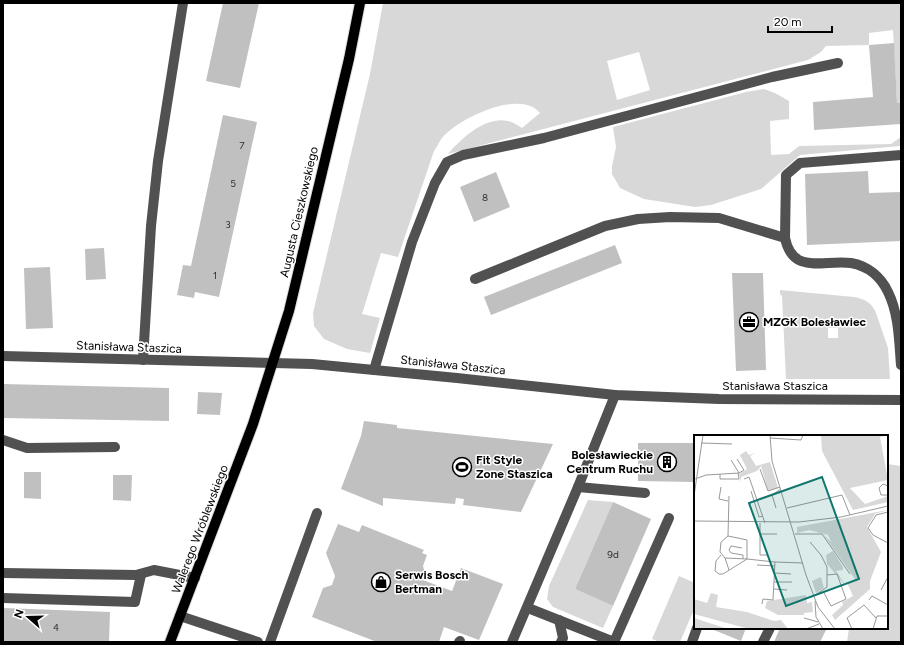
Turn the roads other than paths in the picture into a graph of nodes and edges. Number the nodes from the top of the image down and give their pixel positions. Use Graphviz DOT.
graph roads {
  1 [pos="183,3"];
  2 [pos="360,3"];
  3 [pos="838,63"];
  4 [pos="901,155"];
  5 [pos="785,238"];
  6 [pos="475,279"];
  7 [pos="899,317"];
  8 [pos="3,356"];
  9 [pos="143,360"];
  10 [pos="272,363"];
  11 [pos="901,365"];
  12 [pos="374,370"];
  13 [pos="615,395"];
  14 [pos="901,400"];
  15 [pos="253,424"];
  16 [pos="3,440"];
  17 [pos="115,447"];
  18 [pos="578,487"];
  19 [pos="645,493"];
  20 [pos="317,513"];
  21 [pos="668,518"];
  22 [pos="3,573"];
  23 [pos="140,575"];
  24 [pos="195,578"];
  25 [pos="3,598"];
  26 [pos="528,608"];
  27 [pos="180,616"];
  28 [pos="559,620"];
  29 [pos="698,629"];
  30 [pos="770,629"];
  31 [pos="170,642"];
  32 [pos="258,642"];
  33 [pos="270,642"];
  34 [pos="512,642"];
  35 [pos="561,642"];
  36 [pos="614,642"];
  37 [pos="692,642"];
  38 [pos="764,642"];
  1 -- 9 [label="street"];
  2 -- 10 [label="main road, Augusta Cieszkowskiego"];
  3 -- 12 [label="street"];
  4 -- 5 [label="street"];
  5 -- 6 [label="street"];
  5 -- 7 [label="street"];
  7 -- 11 [label="street"];
  8 -- 9 [label="street, Stanisława Staszica"];
  9 -- 10 [label="street, Stanisława Staszica"];
  10 -- 12 [label="street, Stanisława Staszica"];
  10 -- 15 [label="main road, Augusta Cieszkowskiego"];
  12 -- 13 [label="street, Stanisława Staszica"];
  13 -- 14 [label="street, Stanisława Staszica"];
  13 -- 18 [label="street"];
  15 -- 24 [label="main road, Walerego Wróblewskiego"];
  16 -- 17 [label="street"];
  18 -- 19 [label="street"];
  18 -- 26 [label="street"];
  20 -- 33 [label="street"];
  21 -- 36 [label="street"];
  22 -- 23 [label="street"];
  23 -- 24 [label="street"];
  23 -- 25 [label="street"];
  24 -- 27 [label="main road, Walerego Wróblewskiego"];
  26 -- 28 [label="street"];
  26 -- 34 [label="street"];
  27 -- 31 [label="main road, Walerego Wróblewskiego"];
  27 -- 32 [label="street"];
  28 -- 35 [label="street"];
  28 -- 36 [label="street"];
  29 -- 37 [label="street"];
  30 -- 38 [label="street"];
}
